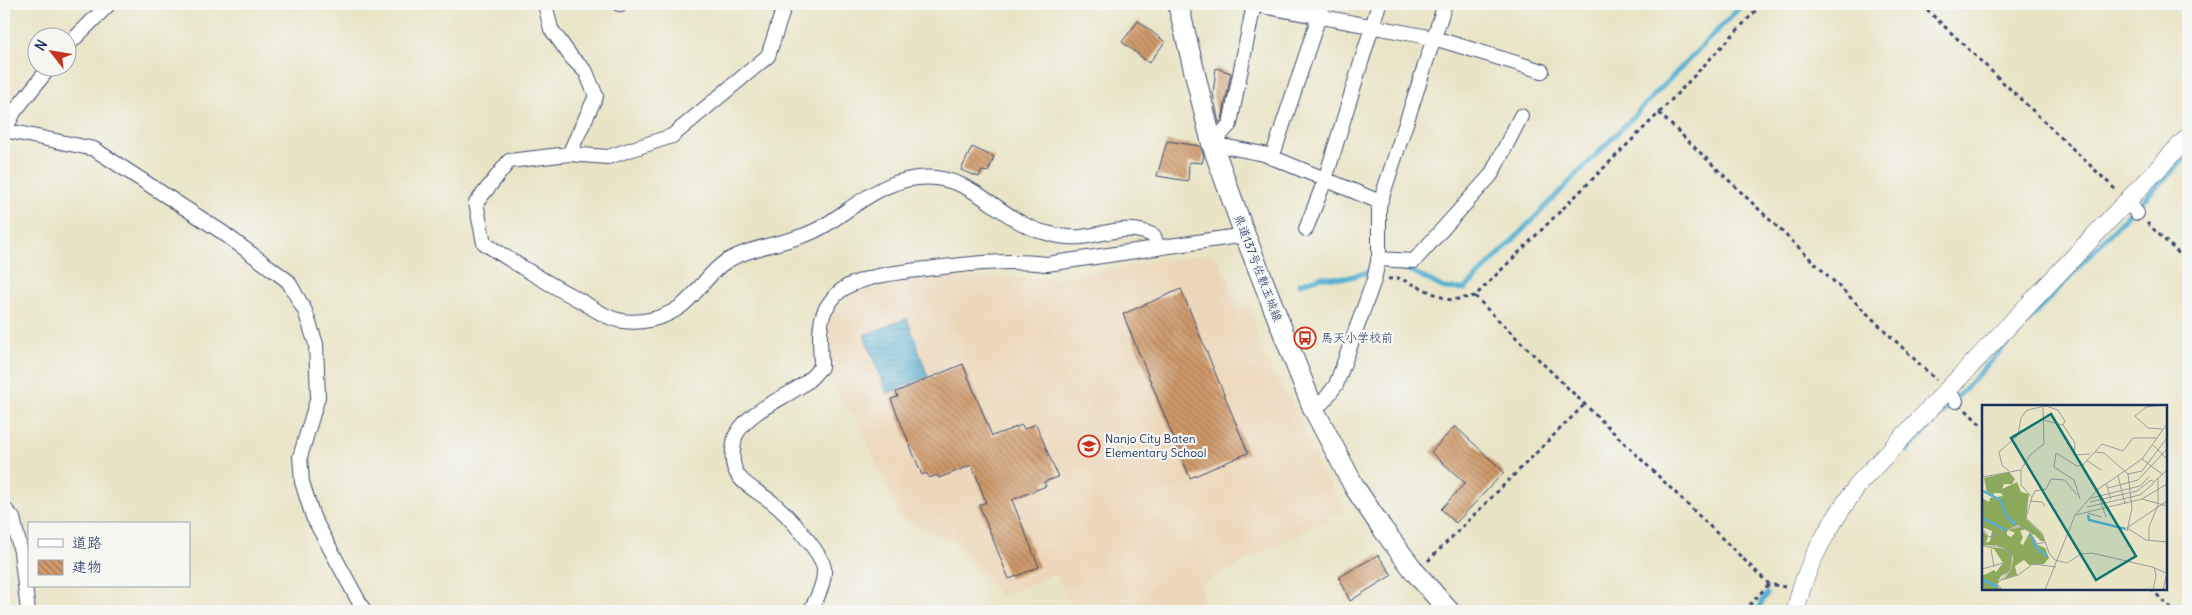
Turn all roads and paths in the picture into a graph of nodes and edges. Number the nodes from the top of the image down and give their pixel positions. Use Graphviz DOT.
graph roads {
  1 [pos="109,4"];
  2 [pos="545,4"];
  3 [pos="785,4"];
  4 [pos="1178,4"];
  5 [pos="1253,4"];
  6 [pos="1379,4"];
  7 [pos="1445,4"];
  8 [pos="1762,4"];
  9 [pos="1921,4"];
  10 [pos="1321,10"];
  11 [pos="1372,28"];
  12 [pos="78,35"];
  13 [pos="1434,38"];
  14 [pos="1542,71"];
  15 [pos="41,78"];
  16 [pos="1659,113"];
  17 [pos="1521,116"];
  18 [pos="4,130"];
  19 [pos="2188,137"];
  20 [pos="1212,144"];
  21 [pos="569,154"];
  22 [pos="1272,158"];
  23 [pos="1325,180"];
  24 [pos="1380,202"];
  25 [pos="2132,207"];
  26 [pos="1306,229"];
  27 [pos="1245,235"];
  28 [pos="1158,248"];
  29 [pos="1378,259"];
  30 [pos="2188,262"];
  31 [pos="1374,280"];
  32 [pos="1476,296"];
  33 [pos="1951,396"];
  34 [pos="1585,404"];
  35 [pos="1313,408"];
  36 [pos="1982,426"];
  37 [pos="4,508"];
  38 [pos="1415,572"];
  39 [pos="2152,590"];
  40 [pos="28,611"];
  41 [pos="364,611"];
  42 [pos="810,611"];
  43 [pos="1449,611"];
  44 [pos="1744,611"];
  45 [pos="1796,611"];
  46 [pos="2174,611"];
  1 -- 12 [label="street"];
  2 -- 21 [label="street"];
  3 -- 21 [label="street"];
  4 -- 20 [label="main road, 県道137号佐敷玉城線"];
  5 -- 10 [label="street"];
  5 -- 20 [label="street"];
  6 -- 11 [label="street"];
  7 -- 13 [label="street"];
  8 -- 16 [label="path"];
  9 -- 25 [label="path"];
  10 -- 11 [label="street"];
  10 -- 22 [label="street"];
  11 -- 13 [label="street"];
  11 -- 23 [label="street"];
  13 -- 14 [label="street"];
  13 -- 24 [label="street"];
  15 -- 18 [label="street"];
  16 -- 32 [label="path"];
  16 -- 33 [label="path"];
  17 -- 29 [label="street"];
  18 -- 41 [label="street"];
  19 -- 25 [label="street"];
  20 -- 22 [label="street"];
  20 -- 27 [label="main road, 県道137号佐敷玉城線"];
  21 -- 28 [label="street"];
  22 -- 23 [label="street"];
  23 -- 24 [label="street"];
  23 -- 26 [label="street"];
  24 -- 29 [label="street"];
  25 -- 30 [label="path"];
  25 -- 33 [label="street"];
  27 -- 28 [label="street"];
  27 -- 35 [label="main road, 県道137号佐敷玉城線"];
  28 -- 42 [label="street"];
  29 -- 31 [label="street"];
  31 -- 32 [label="path"];
  31 -- 35 [label="street"];
  32 -- 34 [label="path"];
  33 -- 36 [label="path"];
  33 -- 45 [label="street"];
  34 -- 38 [label="path"];
  34 -- 44 [label="path"];
  35 -- 38 [label="main road, 県道137号佐敷玉城線"];
  37 -- 40 [label="street"];
  38 -- 43 [label="main road, 県道137号佐敷玉城線"];
  39 -- 46 [label="path"];
}
